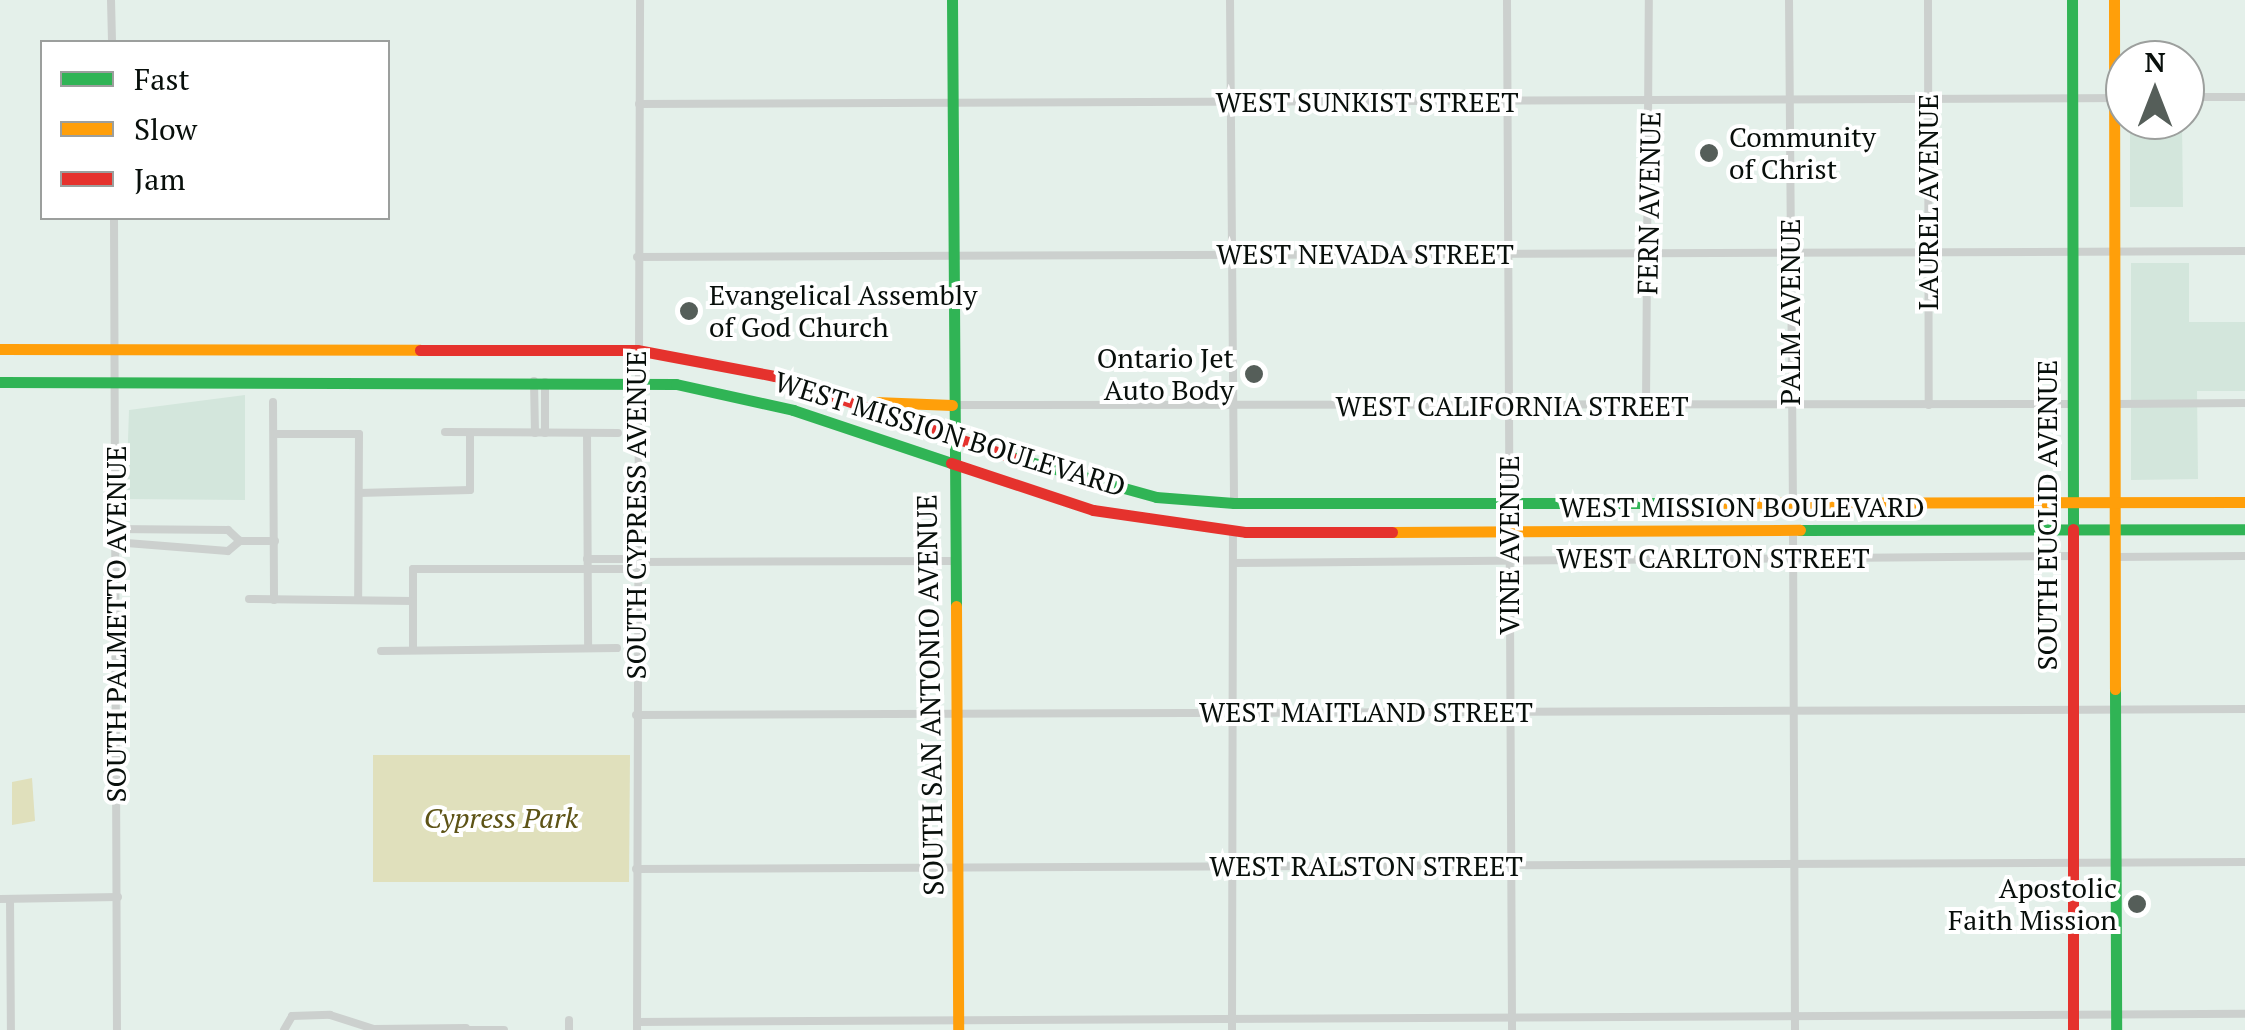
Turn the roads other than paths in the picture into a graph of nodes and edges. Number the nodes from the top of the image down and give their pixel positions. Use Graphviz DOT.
graph roads {
  1 [pos="112,0"];
  2 [pos="640,0"];
  3 [pos="952,0"];
  4 [pos="1230,0"];
  5 [pos="1507,0"];
  6 [pos="1649,0"];
  7 [pos="1789,0"];
  8 [pos="1928,0"];
  9 [pos="2072,0"];
  10 [pos="2114,0"];
  11 [pos="112,40"];
  12 [pos="2116,40"];
  13 [pos="2205,97"];
  14 [pos="2245,97"];
  15 [pos="2070,98"];
  16 [pos="2105,98"];
  17 [pos="1650,99"];
  18 [pos="1789,100"];
  19 [pos="1928,100"];
  20 [pos="1502,101"];
  21 [pos="953,102"];
  22 [pos="1229,103"];
  23 [pos="639,104"];
  24 [pos="2118,140"];
  25 [pos="114,220"];
  26 [pos="1790,251"];
  27 [pos="2071,251"];
  28 [pos="2114,251"];
  29 [pos="2245,251"];
  30 [pos="1929,252"];
  31 [pos="1228,254"];
  32 [pos="952,255"];
  33 [pos="1505,255"];
  34 [pos="1648,255"];
  35 [pos="636,257"];
  36 [pos="0,349"];
  37 [pos="115,350"];
  38 [pos="636,350"];
  39 [pos="637,380"];
  40 [pos="539,381"];
  41 [pos="0,382"];
  42 [pos="115,383"];
  43 [pos="858,400"];
  44 [pos="273,402"];
  45 [pos="2245,403"];
  46 [pos="2072,404"];
  47 [pos="2114,404"];
  48 [pos="952,405"];
  49 [pos="1789,405"];
  50 [pos="1928,405"];
  51 [pos="1228,406"];
  52 [pos="1646,406"];
  53 [pos="1506,408"];
  54 [pos="445,432"];
  55 [pos="470,433"];
  56 [pos="540,433"];
  57 [pos="587,433"];
  58 [pos="618,433"];
  59 [pos="275,434"];
  60 [pos="953,436"];
  61 [pos="953,466"];
  62 [pos="358,492"];
  63 [pos="2245,502"];
  64 [pos="1234,503"];
  65 [pos="2072,503"];
  66 [pos="2114,503"];
  67 [pos="1512,504"];
  68 [pos="1793,504"];
  69 [pos="114,529"];
  70 [pos="2245,529"];
  71 [pos="183,530"];
  72 [pos="1233,530"];
  73 [pos="1793,530"];
  74 [pos="2072,530"];
  75 [pos="2114,530"];
  76 [pos="1510,532"];
  77 [pos="275,540"];
  78 [pos="240,541"];
  79 [pos="114,542"];
  80 [pos="183,551"];
  81 [pos="2072,556"];
  82 [pos="2245,556"];
  83 [pos="1792,558"];
  84 [pos="2114,558"];
  85 [pos="1509,559"];
  86 [pos="952,561"];
  87 [pos="1233,562"];
  88 [pos="638,563"];
  89 [pos="587,564"];
  90 [pos="249,599"];
  91 [pos="274,600"];
  92 [pos="358,600"];
  93 [pos="413,600"];
  94 [pos="588,648"];
  95 [pos="617,648"];
  96 [pos="412,650"];
  97 [pos="381,651"];
  98 [pos="2245,709"];
  99 [pos="1510,710"];
  100 [pos="2074,710"];
  101 [pos="2114,710"];
  102 [pos="1790,711"];
  103 [pos="952,712"];
  104 [pos="636,714"];
  105 [pos="1232,714"];
  106 [pos="2245,862"];
  107 [pos="1792,863"];
  108 [pos="2074,863"];
  109 [pos="2115,863"];
  110 [pos="958,866"];
  111 [pos="1234,866"];
  112 [pos="1512,866"];
  113 [pos="636,869"];
  114 [pos="118,897"];
  115 [pos="5,899"];
  116 [pos="2245,1014"];
  117 [pos="2116,1015"];
  118 [pos="2073,1016"];
  119 [pos="5,1018"];
  120 [pos="1795,1018"];
  121 [pos="1512,1019"];
  122 [pos="958,1024"];
  123 [pos="1232,1025"];
  124 [pos="637,1026"];
  125 [pos="466,1029"];
  126 [pos="10,1030"];
  127 [pos="118,1030"];
  128 [pos="284,1030"];
  129 [pos="504,1030"];
  130 [pos="1512,1030"];
  131 [pos="1795,1030"];
  132 [pos="2073,1030"];
  133 [pos="2116,1030"];
  1 -- 11 [label="street"];
  2 -- 23 [label="street, SOUTH CYPRESS AVENUE"];
  3 -- 21 [label="main road, SOUTH SAN ANTONIO AVENUE"];
  4 -- 22 [label="street"];
  5 -- 20 [label="street, VINE AVENUE"];
  6 -- 17 [label="street, FERN AVENUE"];
  7 -- 18 [label="street, PALM AVENUE"];
  8 -- 19 [label="street, LAUREL AVENUE"];
  9 -- 15 [label="main road, SOUTH EUCLID AVENUE"];
  10 -- 12 [label="main road"];
  13 -- 14 [label="street"];
  15 -- 16 [label="street, WEST SUNKIST STREET"];
  15 -- 19 [label="street, WEST SUNKIST STREET"];
  15 -- 27 [label="main road, SOUTH EUCLID AVENUE"];
  17 -- 18 [label="street, WEST SUNKIST STREET"];
  17 -- 20 [label="street, WEST SUNKIST STREET"];
  17 -- 34 [label="street, FERN AVENUE"];
  18 -- 19 [label="street, WEST SUNKIST STREET"];
  18 -- 26 [label="street, PALM AVENUE"];
  19 -- 30 [label="street, LAUREL AVENUE"];
  20 -- 22 [label="street, WEST SUNKIST STREET"];
  20 -- 33 [label="street, VINE AVENUE"];
  21 -- 22 [label="street, WEST SUNKIST STREET"];
  21 -- 23 [label="street, WEST SUNKIST STREET"];
  21 -- 32 [label="main road, SOUTH SAN ANTONIO AVENUE"];
  22 -- 31 [label="street"];
  23 -- 35 [label="street, SOUTH CYPRESS AVENUE"];
  24 -- 28 [label="main road"];
  25 -- 37 [label="street, SOUTH PALMETTO AVENUE"];
  26 -- 30 [label="street, WEST NEVADA STREET"];
  26 -- 34 [label="street, WEST NEVADA STREET"];
  26 -- 49 [label="street, PALM AVENUE"];
  27 -- 28 [label="street, WEST NEVADA STREET"];
  27 -- 30 [label="street, WEST NEVADA STREET"];
  27 -- 46 [label="main road, SOUTH EUCLID AVENUE"];
  28 -- 29 [label="street, WEST NEVADA STREET"];
  28 -- 47 [label="main road"];
  30 -- 50 [label="street, LAUREL AVENUE"];
  31 -- 32 [label="street, WEST NEVADA STREET"];
  31 -- 33 [label="street, WEST NEVADA STREET"];
  31 -- 51 [label="street"];
  32 -- 35 [label="street, WEST NEVADA STREET"];
  32 -- 48 [label="main road, SOUTH SAN ANTONIO AVENUE"];
  33 -- 34 [label="street, WEST NEVADA STREET"];
  33 -- 53 [label="street, VINE AVENUE"];
  34 -- 52 [label="street, FERN AVENUE"];
  35 -- 38 [label="street, SOUTH CYPRESS AVENUE"];
  36 -- 37 [label="main road, WEST MISSION BOULEVARD"];
  37 -- 38 [label="main road, WEST MISSION BOULEVARD"];
  37 -- 42 [label="street, SOUTH PALMETTO AVENUE"];
  38 -- 39 [label="street, SOUTH CYPRESS AVENUE"];
  38 -- 43 [label="main road, WEST MISSION BOULEVARD"];
  39 -- 40 [label="main road, WEST MISSION BOULEVARD"];
  39 -- 61 [label="main road, WEST MISSION BOULEVARD"];
  39 -- 88 [label="street, SOUTH CYPRESS AVENUE"];
  40 -- 42 [label="main road, WEST MISSION BOULEVARD"];
  40 -- 56 [label="street"];
  41 -- 42 [label="main road, WEST MISSION BOULEVARD"];
  42 -- 69 [label="street, SOUTH PALMETTO AVENUE"];
  43 -- 48 [label="main road"];
  43 -- 60 [label="main road, WEST MISSION BOULEVARD"];
  44 -- 59 [label="street"];
  45 -- 47 [label="street"];
  46 -- 50 [label="street, WEST CALIFORNIA STREET"];
  46 -- 65 [label="main road, SOUTH EUCLID AVENUE"];
  47 -- 66 [label="main road"];
  48 -- 51 [label="street, WEST CALIFORNIA STREET"];
  48 -- 60 [label="main road, SOUTH SAN ANTONIO AVENUE"];
  49 -- 50 [label="street, WEST CALIFORNIA STREET"];
  49 -- 52 [label="street, WEST CALIFORNIA STREET"];
  49 -- 68 [label="street, PALM AVENUE"];
  51 -- 53 [label="street, WEST CALIFORNIA STREET"];
  51 -- 64 [label="street"];
  52 -- 53 [label="street, WEST CALIFORNIA STREET"];
  53 -- 67 [label="street, VINE AVENUE"];
  54 -- 55 [label="street"];
  55 -- 56 [label="street"];
  55 -- 62 [label="street"];
  56 -- 57 [label="street"];
  57 -- 58 [label="street"];
  57 -- 89 [label="street"];
  59 -- 62 [label="street"];
  59 -- 77 [label="street"];
  60 -- 61 [label="main road, SOUTH SAN ANTONIO AVENUE"];
  60 -- 64 [label="main road, WEST MISSION BOULEVARD"];
  61 -- 72 [label="main road, WEST MISSION BOULEVARD"];
  61 -- 86 [label="main road, SOUTH SAN ANTONIO AVENUE"];
  62 -- 92 [label="street"];
  63 -- 66 [label="main road, WEST MISSION BOULEVARD"];
  64 -- 67 [label="main road, WEST MISSION BOULEVARD"];
  65 -- 66 [label="main road, WEST MISSION BOULEVARD"];
  65 -- 68 [label="main road, WEST MISSION BOULEVARD"];
  65 -- 74 [label="main road, SOUTH EUCLID AVENUE"];
  66 -- 75 [label="main road"];
  67 -- 68 [label="main road, WEST MISSION BOULEVARD"];
  67 -- 76 [label="street, VINE AVENUE"];
  69 -- 71 [label="street"];
  69 -- 79 [label="street, SOUTH PALMETTO AVENUE"];
  70 -- 75 [label="main road, WEST MISSION BOULEVARD"];
  71 -- 78 [label="street"];
  71 -- 80 [label="street"];
  72 -- 76 [label="main road, WEST MISSION BOULEVARD"];
  72 -- 87 [label="street"];
  73 -- 74 [label="main road, WEST MISSION BOULEVARD"];
  73 -- 76 [label="main road, WEST MISSION BOULEVARD"];
  73 -- 83 [label="street"];
  74 -- 75 [label="main road, WEST MISSION BOULEVARD"];
  74 -- 81 [label="main road, SOUTH EUCLID AVENUE"];
  75 -- 84 [label="main road"];
  76 -- 85 [label="street, VINE AVENUE"];
  77 -- 78 [label="street"];
  77 -- 91 [label="street"];
  78 -- 80 [label="street"];
  79 -- 80 [label="street"];
  79 -- 114 [label="street, SOUTH PALMETTO AVENUE"];
  81 -- 83 [label="street, WEST CARLTON STREET"];
  81 -- 100 [label="main road, SOUTH EUCLID AVENUE"];
  82 -- 84 [label="street"];
  83 -- 85 [label="street, WEST CARLTON STREET"];
  83 -- 102 [label="street"];
  84 -- 101 [label="main road"];
  85 -- 87 [label="street, WEST CARLTON STREET"];
  85 -- 99 [label="street, VINE AVENUE"];
  86 -- 88 [label="street"];
  86 -- 103 [label="main road, SOUTH SAN ANTONIO AVENUE"];
  87 -- 105 [label="street"];
  88 -- 89 [label="street"];
  88 -- 104 [label="street, SOUTH CYPRESS AVENUE"];
  89 -- 93 [label="street"];
  89 -- 94 [label="street"];
  90 -- 91 [label="street"];
  91 -- 92 [label="street"];
  92 -- 93 [label="street"];
  93 -- 96 [label="street"];
  94 -- 95 [label="street"];
  94 -- 96 [label="street"];
  96 -- 97 [label="street"];
  98 -- 101 [label="street, WEST MAITLAND STREET"];
  99 -- 102 [label="street, WEST MAITLAND STREET"];
  99 -- 105 [label="street, WEST MAITLAND STREET"];
  99 -- 112 [label="street, VINE AVENUE"];
  100 -- 101 [label="street, WEST MAITLAND STREET"];
  100 -- 102 [label="street, WEST MAITLAND STREET"];
  100 -- 108 [label="main road, SOUTH EUCLID AVENUE"];
  101 -- 109 [label="main road"];
  102 -- 107 [label="street"];
  103 -- 104 [label="street, WEST MAITLAND STREET"];
  103 -- 105 [label="street, WEST MAITLAND STREET"];
  103 -- 110 [label="main road, SOUTH SAN ANTONIO AVENUE"];
  104 -- 113 [label="street, SOUTH CYPRESS AVENUE"];
  105 -- 111 [label="street"];
  106 -- 109 [label="street, WEST RALSTON STREET"];
  107 -- 108 [label="street, WEST RALSTON STREET"];
  107 -- 112 [label="street, WEST RALSTON STREET"];
  107 -- 120 [label="street"];
  108 -- 109 [label="street, WEST RALSTON STREET"];
  108 -- 118 [label="main road, SOUTH EUCLID AVENUE"];
  109 -- 117 [label="main road"];
  110 -- 111 [label="street, WEST RALSTON STREET"];
  110 -- 113 [label="street, WEST RALSTON STREET"];
  110 -- 122 [label="main road, SOUTH SAN ANTONIO AVENUE"];
  111 -- 112 [label="street, WEST RALSTON STREET"];
  111 -- 123 [label="street"];
  112 -- 121 [label="street, VINE AVENUE"];
  113 -- 124 [label="street, SOUTH CYPRESS AVENUE"];
  114 -- 115 [label="street"];
  114 -- 127 [label="street, SOUTH PALMETTO AVENUE"];
  115 -- 119 [label="street"];
  116 -- 117 [label="street"];
  117 -- 118 [label="street"];
  117 -- 133 [label="main road"];
  118 -- 120 [label="street"];
  118 -- 132 [label="main road, SOUTH EUCLID AVENUE"];
  119 -- 126 [label="street"];
  120 -- 121 [label="street"];
  120 -- 131 [label="street"];
  121 -- 123 [label="street"];
  121 -- 130 [label="street, VINE AVENUE"];
  122 -- 123 [label="street"];
  122 -- 124 [label="street"];
  125 -- 128 [label="street"];
  125 -- 129 [label="street"];
}
